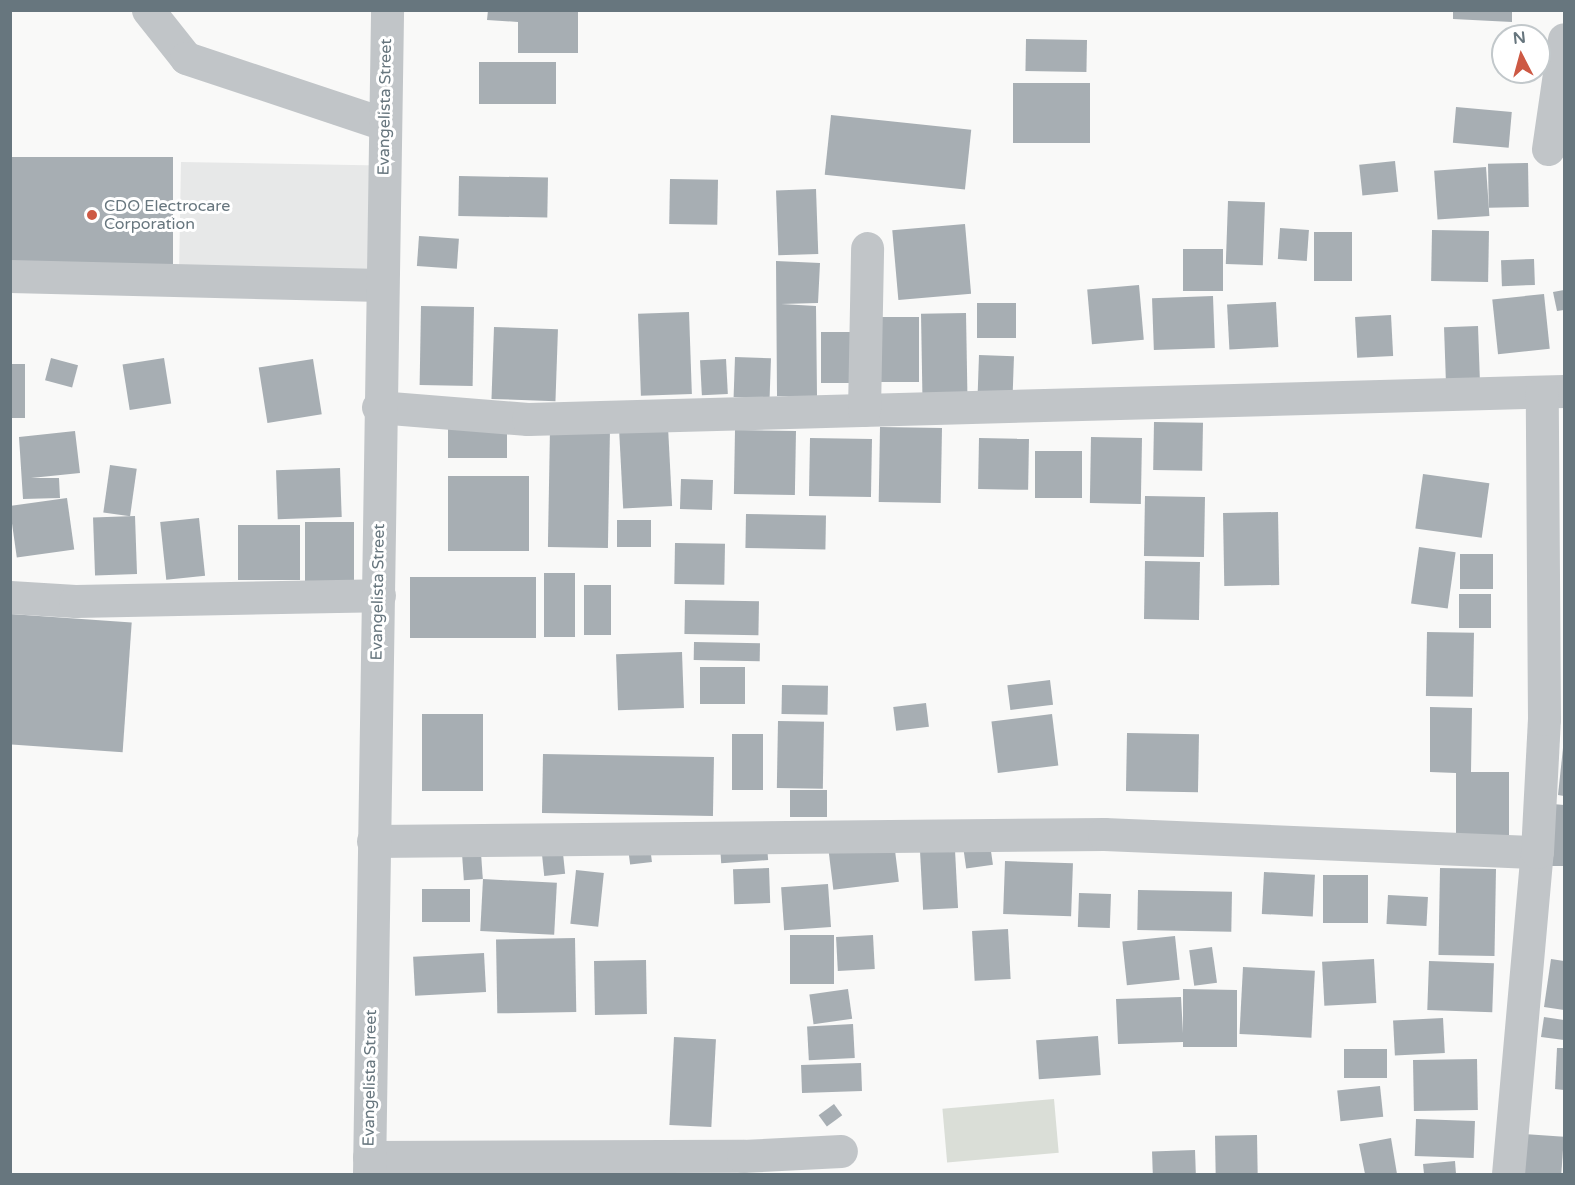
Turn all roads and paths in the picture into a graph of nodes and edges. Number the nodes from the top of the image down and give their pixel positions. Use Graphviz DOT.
graph roads {
  1 [pos="148,10"];
  2 [pos="387,10"];
  3 [pos="1564,39"];
  4 [pos="384,124"];
  5 [pos="1548,149"];
  6 [pos="867,248"];
  7 [pos="10,276"];
  8 [pos="381,285"];
  9 [pos="1553,392"];
  10 [pos="378,407"];
  11 [pos="864,410"];
  12 [pos="379,595"];
  13 [pos="10,597"];
  14 [pos="1555,720"];
  15 [pos="373,841"];
  16 [pos="1537,852"];
  17 [pos="841,1151"];
  18 [pos="369,1166"];
  19 [pos="1508,1174"];
  1 -- 4 [label="street"];
  2 -- 4 [label="street, Evangelista Street"];
  3 -- 5 [label="street"];
  4 -- 8 [label="street, Evangelista Street"];
  6 -- 11 [label="street"];
  7 -- 8 [label="street"];
  8 -- 10 [label="street, Evangelista Street"];
  9 -- 11 [label="street"];
  9 -- 14 [label="street"];
  10 -- 11 [label="street"];
  10 -- 12 [label="street, Evangelista Street"];
  12 -- 13 [label="street"];
  12 -- 15 [label="street, Evangelista Street"];
  14 -- 16 [label="street"];
  15 -- 16 [label="street"];
  15 -- 18 [label="street, Evangelista Street"];
  16 -- 19 [label="street"];
  17 -- 18 [label="street"];
}
